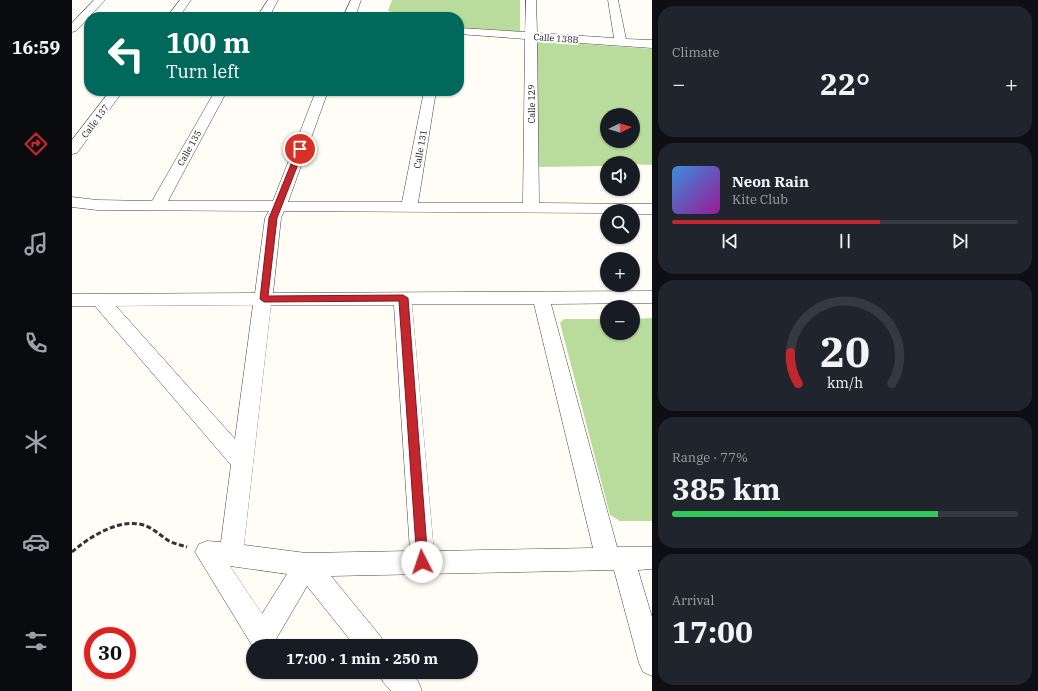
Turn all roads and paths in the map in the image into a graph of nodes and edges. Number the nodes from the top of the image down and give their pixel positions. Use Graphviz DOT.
graph roads {
  1 [pos="100,0"];
  2 [pos="186,0"];
  3 [pos="273,0"];
  4 [pos="356,0"];
  5 [pos="531,0"];
  6 [pos="613,0"];
  7 [pos="88,12"];
  8 [pos="177,12"];
  9 [pos="266,12"];
  10 [pos="351,12"];
  11 [pos="84,17"];
  12 [pos="72,29"];
  13 [pos="84,30"];
  14 [pos="464,31"];
  15 [pos="531,36"];
  16 [pos="621,42"];
  17 [pos="652,44"];
  18 [pos="113,96"];
  19 [pos="219,96"];
  20 [pos="320,96"];
  21 [pos="429,96"];
  22 [pos="74,146"];
  23 [pos="72,202"];
  24 [pos="157,206"];
  25 [pos="279,206"];
  26 [pos="410,207"];
  27 [pos="531,208"];
  28 [pos="652,209"];
  29 [pos="652,297"];
  30 [pos="403,298"];
  31 [pos="541,298"];
  32 [pos="264,299"];
  33 [pos="72,300"];
  34 [pos="100,300"];
  35 [pos="243,463"];
  36 [pos="72,552"];
  37 [pos="207,552"];
  38 [pos="231,555"];
  39 [pos="652,558"];
  40 [pos="615,559"];
  41 [pos="422,562"];
  42 [pos="306,565"];
  43 [pos="366,639"];
  44 [pos="652,663"];
  45 [pos="399,679"];
  46 [pos="408,691"];
  1 -- 7 [label="street"];
  2 -- 8 [label="street"];
  3 -- 9 [label="street"];
  4 -- 10 [label="street"];
  5 -- 15 [label="street, Calle 129"];
  6 -- 16 [label="street"];
  11 -- 12 [label="street"];
  12 -- 13 [label="street"];
  14 -- 15 [label="street, Calle 138B"];
  15 -- 16 [label="street, Calle 138B"];
  15 -- 27 [label="street, Calle 129"];
  16 -- 17 [label="street, Calle 138B"];
  18 -- 22 [label="street, Calle 137"];
  19 -- 24 [label="street, Calle 135"];
  20 -- 25 [label="street"];
  21 -- 26 [label="street, Calle 131"];
  23 -- 24 [label="street"];
  24 -- 25 [label="street"];
  25 -- 26 [label="street"];
  25 -- 32 [label="street"];
  26 -- 27 [label="street"];
  27 -- 28 [label="street"];
  29 -- 31 [label="street"];
  30 -- 31 [label="street"];
  30 -- 32 [label="street"];
  30 -- 41 [label="street"];
  31 -- 40 [label="street"];
  32 -- 34 [label="street"];
  32 -- 35 [label="street"];
  33 -- 34 [label="street"];
  34 -- 35 [label="street"];
  35 -- 38 [label="street"];
  36 -- 37 [label="path"];
  37 -- 38 [label="street"];
  37 -- 42 [label="street"];
  38 -- 42 [label="street"];
  39 -- 40 [label="street"];
  40 -- 41 [label="street"];
  40 -- 44 [label="street"];
  41 -- 42 [label="street"];
  42 -- 43 [label="street"];
  45 -- 46 [label="street"];
}
